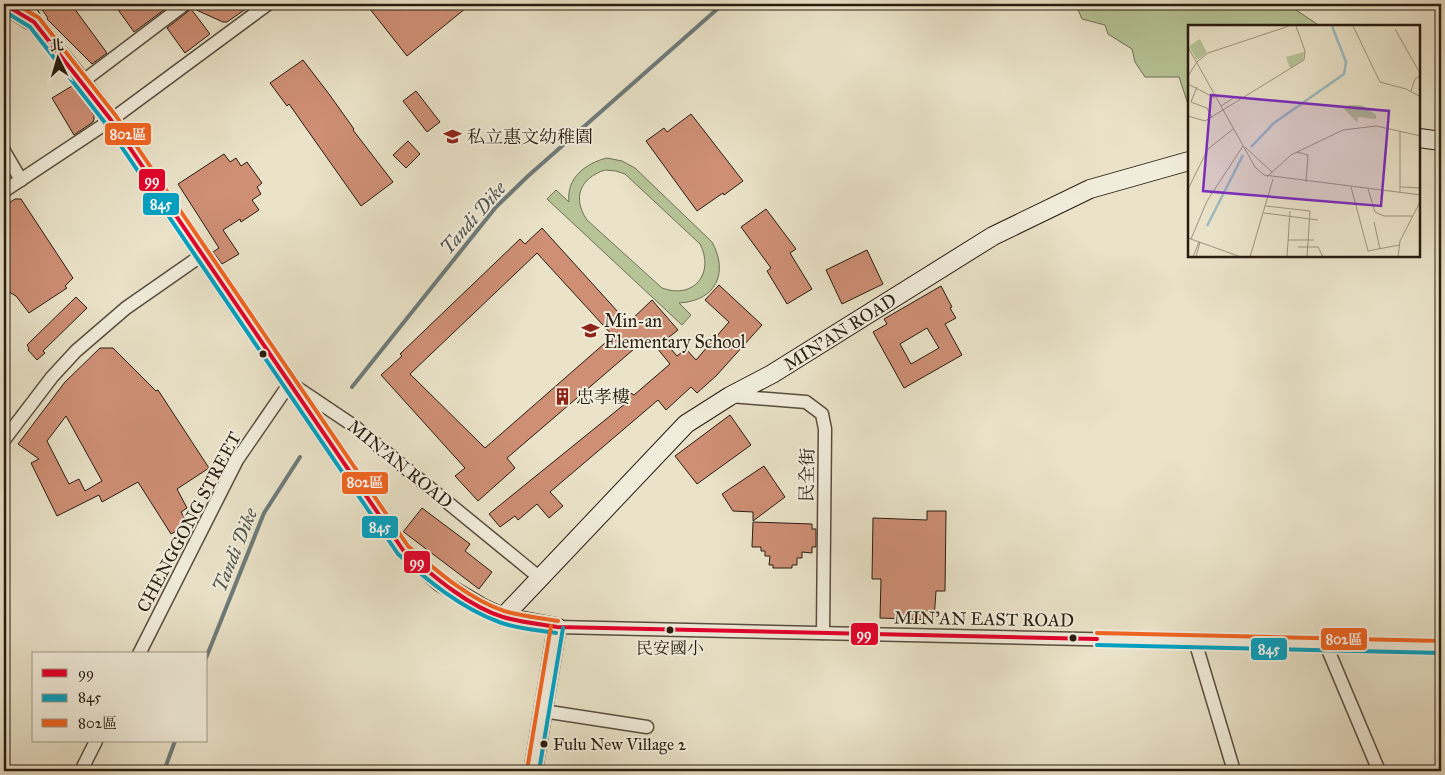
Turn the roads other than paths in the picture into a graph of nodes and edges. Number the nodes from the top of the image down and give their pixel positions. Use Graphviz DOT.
graph roads {
  1 [pos="4,4"];
  2 [pos="22,4"];
  3 [pos="185,4"];
  4 [pos="268,4"];
  5 [pos="34,22"];
  6 [pos="82,82"];
  7 [pos="111,120"];
  8 [pos="1420,138"];
  9 [pos="1441,142"];
  10 [pos="4,151"];
  11 [pos="1188,161"];
  12 [pos="21,180"];
  13 [pos="4,191"];
  14 [pos="202,255"];
  15 [pos="290,383"];
  16 [pos="730,396"];
  17 [pos="4,440"];
  18 [pos="540,578"];
  19 [pos="503,617"];
  20 [pos="557,627"];
  21 [pos="823,633"];
  22 [pos="1195,641"];
  23 [pos="1326,645"];
  24 [pos="1441,648"];
  25 [pos="140,652"];
  26 [pos="542,711"];
  27 [pos="647,726"];
  28 [pos="96,742"];
  29 [pos="82,771"];
  30 [pos="533,771"];
  31 [pos="1234,771"];
  32 [pos="1379,771"];
  1 -- 5 [label="street"];
  2 -- 5 [label="street, MIN'AN ROAD"];
  3 -- 6 [label="street"];
  4 -- 7 [label="street"];
  5 -- 6 [label="street, MIN'AN ROAD"];
  6 -- 7 [label="street, MIN'AN ROAD"];
  7 -- 12 [label="street"];
  7 -- 14 [label="street, MIN'AN ROAD"];
  8 -- 9 [label="street"];
  10 -- 12 [label="street"];
  11 -- 16 [label="street, MIN'AN ROAD"];
  12 -- 13 [label="street"];
  14 -- 15 [label="street, MIN'AN ROAD"];
  14 -- 17 [label="street"];
  15 -- 18 [label="street, MIN'AN ROAD"];
  15 -- 19 [label="street"];
  15 -- 25 [label="street, CHENGGONG STREET"];
  16 -- 18 [label="street, MIN'AN ROAD"];
  16 -- 21 [label="street, 民全街"];
  18 -- 19 [label="street, MIN'AN ROAD"];
  19 -- 20 [label="street"];
  20 -- 21 [label="street, MIN'AN EAST ROAD"];
  20 -- 26 [label="street"];
  21 -- 22 [label="street, MIN'AN EAST ROAD"];
  22 -- 23 [label="street, MIN'AN EAST ROAD"];
  22 -- 31 [label="street"];
  23 -- 24 [label="street, MIN'AN EAST ROAD"];
  23 -- 32 [label="street"];
  26 -- 27 [label="street"];
  26 -- 30 [label="street"];
  28 -- 29 [label="street"];
}
